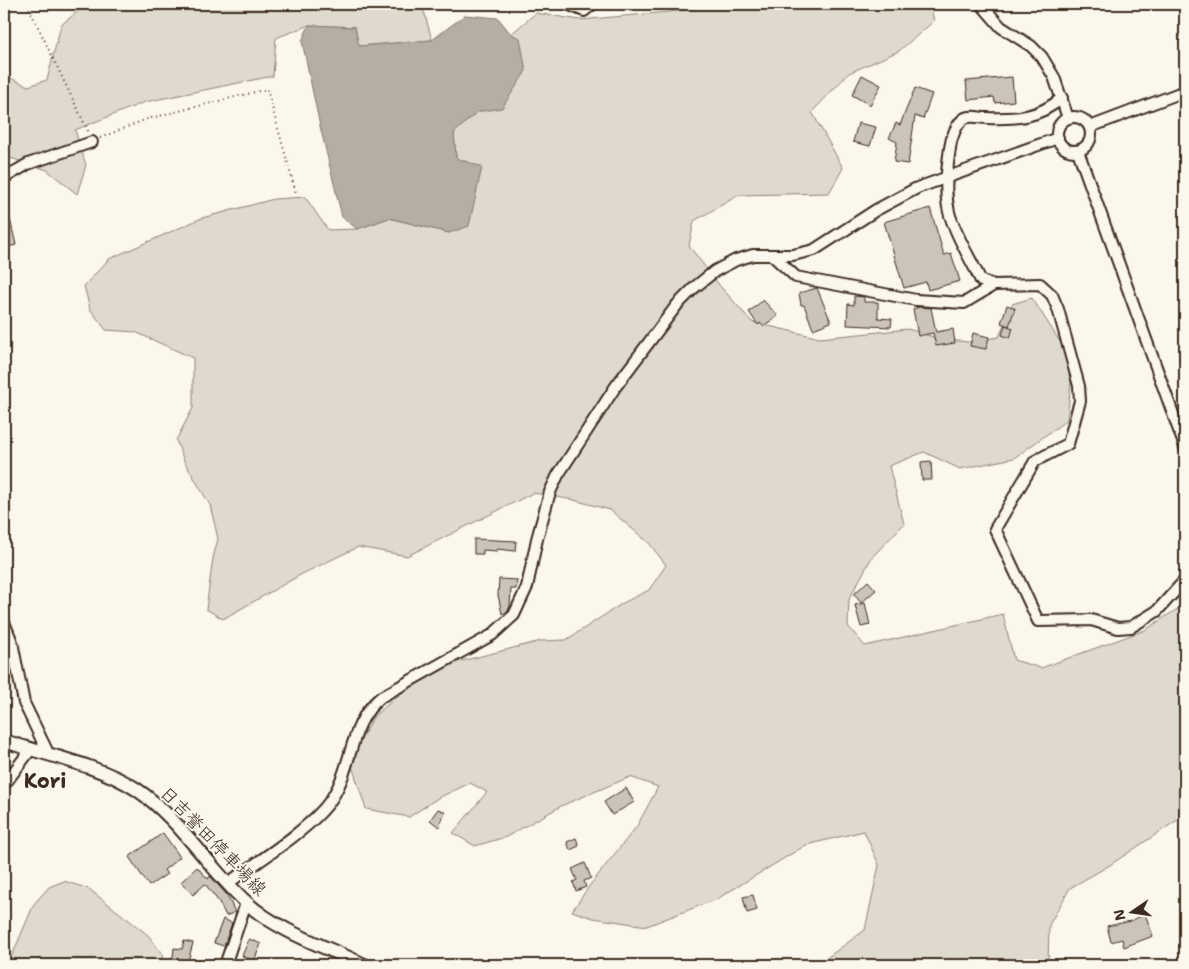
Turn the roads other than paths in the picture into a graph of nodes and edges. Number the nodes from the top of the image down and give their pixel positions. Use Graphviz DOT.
graph roads {
  1 [pos="567,4"];
  2 [pos="593,4"];
  3 [pos="981,4"];
  4 [pos="1185,91"];
  5 [pos="1062,98"];
  6 [pos="1068,118"];
  7 [pos="1090,127"];
  8 [pos="1058,138"];
  9 [pos="92,142"];
  10 [pos="1078,151"];
  11 [pos="4,178"];
  12 [pos="946,179"];
  13 [pos="772,255"];
  14 [pos="994,285"];
  15 [pos="1185,447"];
  16 [pos="1185,580"];
  17 [pos="4,622"];
  18 [pos="4,741"];
  19 [pos="31,750"];
  20 [pos="49,755"];
  21 [pos="4,785"];
  22 [pos="228,883"];
  23 [pos="246,903"];
  24 [pos="225,965"];
  25 [pos="364,965"];
  1 -- 2 [label="street"];
  3 -- 5 [label="street"];
  4 -- 7 [label="street"];
  5 -- 6 [label="street"];
  5 -- 12 [label="street"];
  6 -- 7 [label="street"];
  6 -- 8 [label="street"];
  7 -- 10 [label="street"];
  8 -- 10 [label="street"];
  8 -- 12 [label="street"];
  9 -- 11 [label="street"];
  10 -- 15 [label="street"];
  12 -- 13 [label="street"];
  12 -- 14 [label="street"];
  13 -- 14 [label="street"];
  13 -- 22 [label="street"];
  14 -- 16 [label="street"];
  17 -- 20 [label="street"];
  18 -- 19 [label="main road, 日吉誉田停車場線"];
  19 -- 20 [label="main road, 日吉誉田停車場線"];
  19 -- 21 [label="street"];
  20 -- 22 [label="main road, 日吉誉田停車場線"];
  22 -- 23 [label="main road, 日吉誉田停車場線"];
  23 -- 24 [label="street"];
  23 -- 25 [label="main road, 日吉誉田停車場線"];
}
